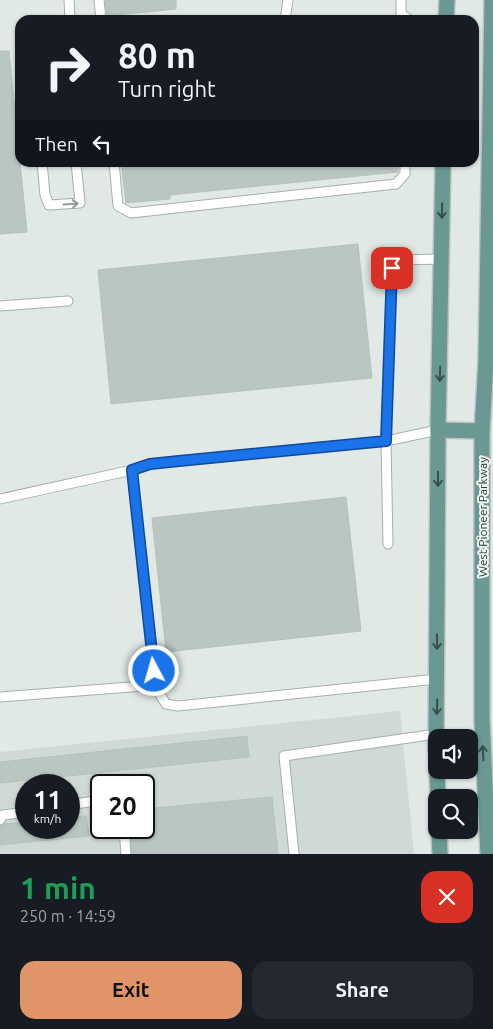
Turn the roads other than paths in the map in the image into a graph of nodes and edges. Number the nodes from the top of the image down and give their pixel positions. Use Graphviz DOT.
graph roads {
  1 [pos="69,0"];
  2 [pos="99,0"];
  3 [pos="288,0"];
  4 [pos="401,0"];
  5 [pos="447,0"];
  6 [pos="492,0"];
  7 [pos="70,15"];
  8 [pos="100,15"];
  9 [pos="286,15"];
  10 [pos="402,15"];
  11 [pos="446,15"];
  12 [pos="42,167"];
  13 [pos="76,167"];
  14 [pos="114,167"];
  15 [pos="405,167"];
  16 [pos="443,167"];
  17 [pos="491,172"];
  18 [pos="442,259"];
  19 [pos="68,301"];
  20 [pos="0,306"];
  21 [pos="489,359"];
  22 [pos="438,430"];
  23 [pos="482,431"];
  24 [pos="386,441"];
  25 [pos="132,470"];
  26 [pos="0,499"];
  27 [pos="487,537"];
  28 [pos="388,544"];
  29 [pos="437,678"];
  30 [pos="157,685"];
  31 [pos="0,697"];
  32 [pos="436,729"];
  33 [pos="428,735"];
  34 [pos="15,813"];
  35 [pos="0,820"];
  36 [pos="125,839"];
  37 [pos="439,839"];
  38 [pos="126,854"];
  39 [pos="294,854"];
  40 [pos="440,854"];
  41 [pos="488,854"];
  1 -- 7 [label="lane"];
  2 -- 8 [label="lane"];
  3 -- 9 [label="lane"];
  4 -- 10 [label="lane"];
  5 -- 11 [label="main road"];
  6 -- 17 [label="main road, West Pioneer Parkway"];
  12 -- 13 [label="lane, one-way"];
  14 -- 15 [label="lane"];
  16 -- 18 [label="main road, one-way"];
  17 -- 21 [label="main road, West Pioneer Parkway"];
  18 -- 22 [label="main road, one-way"];
  18 -- 24 [label="lane"];
  19 -- 20 [label="lane"];
  21 -- 23 [label="main road, West Pioneer Parkway"];
  22 -- 23 [label="main road"];
  22 -- 24 [label="lane"];
  22 -- 29 [label="main road, one-way"];
  23 -- 27 [label="main road, West Pioneer Parkway"];
  24 -- 25 [label="lane"];
  24 -- 28 [label="lane"];
  25 -- 26 [label="lane"];
  25 -- 30 [label="lane"];
  41 -- 27 [label="main road, West Pioneer Parkway, one-way"];
  29 -- 30 [label="lane"];
  29 -- 32 [label="main road, one-way"];
  30 -- 31 [label="lane"];
  33 -- 39 [label="lane"];
  34 -- 35 [label="lane"];
  36 -- 38 [label="lane"];
  37 -- 40 [label="main road"];
}
